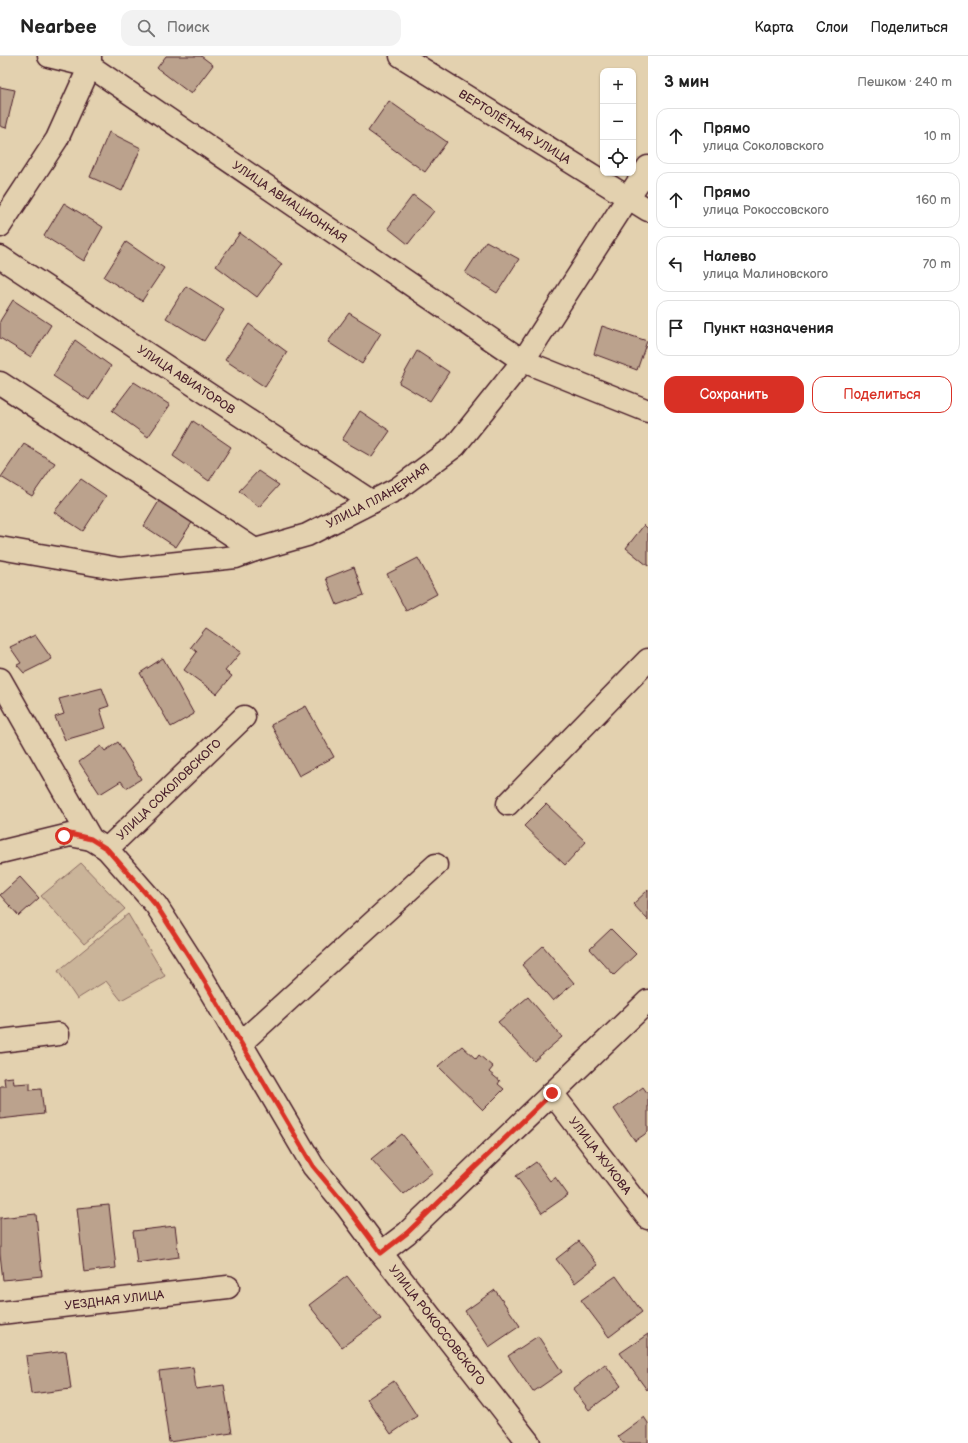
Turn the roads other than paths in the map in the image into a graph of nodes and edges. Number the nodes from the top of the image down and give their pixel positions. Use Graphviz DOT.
graph roads {
  1 [pos="50,56"];
  2 [pos="401,56"];
  3 [pos="90,61"];
  4 [pos="648,167"];
  5 [pos="627,199"];
  6 [pos="648,210"];
  7 [pos="0,226"];
  8 [pos="0,257"];
  9 [pos="524,362"];
  10 [pos="0,383"];
  11 [pos="648,411"];
  12 [pos="372,502"];
  13 [pos="0,548"];
  14 [pos="256,550"];
  15 [pos="648,660"];
  16 [pos="0,679"];
  17 [pos="244,717"];
  18 [pos="508,804"];
  19 [pos="99,844"];
  20 [pos="0,852"];
  21 [pos="436,865"];
  22 [pos="648,1001"];
  23 [pos="58,1034"];
  24 [pos="0,1041"];
  25 [pos="242,1042"];
  26 [pos="552,1093"];
  27 [pos="648,1218"];
  28 [pos="381,1253"];
  29 [pos="228,1287"];
  30 [pos="0,1313"];
  31 [pos="529,1443"];
  1 -- 3 [label="street, УЛИЦА АВИАЦИОННАЯ"];
  2 -- 5 [label="street, ВЕРТОЛЁТНАЯ УЛИЦА"];
  3 -- 7 [label="street"];
  3 -- 9 [label="street, УЛИЦА АВИАЦИОННАЯ"];
  4 -- 5 [label="street, УЛИЦА ПЛАНЕРНАЯ"];
  5 -- 6 [label="street, ВЕРТОЛЁТНАЯ УЛИЦА"];
  5 -- 9 [label="street, УЛИЦА ПЛАНЕРНАЯ"];
  8 -- 12 [label="street, УЛИЦА АВИАТОРОВ"];
  9 -- 11 [label="street, УЛИЦА АВИАЦИОННАЯ"];
  9 -- 12 [label="street, УЛИЦА ПЛАНЕРНАЯ"];
  10 -- 14 [label="street"];
  12 -- 14 [label="street, УЛИЦА ПЛАНЕРНАЯ"];
  13 -- 14 [label="street, УЛИЦА ПЛАНЕРНАЯ"];
  15 -- 18 [label="street"];
  16 -- 19 [label="street"];
  17 -- 19 [label="street, УЛИЦА СОКОЛОВСКОГО"];
  19 -- 20 [label="street"];
  19 -- 25 [label="street, УЛИЦА РОКОССОВСКОГО"];
  21 -- 25 [label="street"];
  22 -- 26 [label="street"];
  23 -- 24 [label="street"];
  25 -- 28 [label="street, УЛИЦА РОКОССОВСКОГО"];
  26 -- 27 [label="street, УЛИЦА ЖУКОВА"];
  26 -- 28 [label="street"];
  28 -- 31 [label="street, УЛИЦА РОКОССОВСКОГО"];
  29 -- 30 [label="street, УЕЗДНАЯ УЛИЦА"];
}
